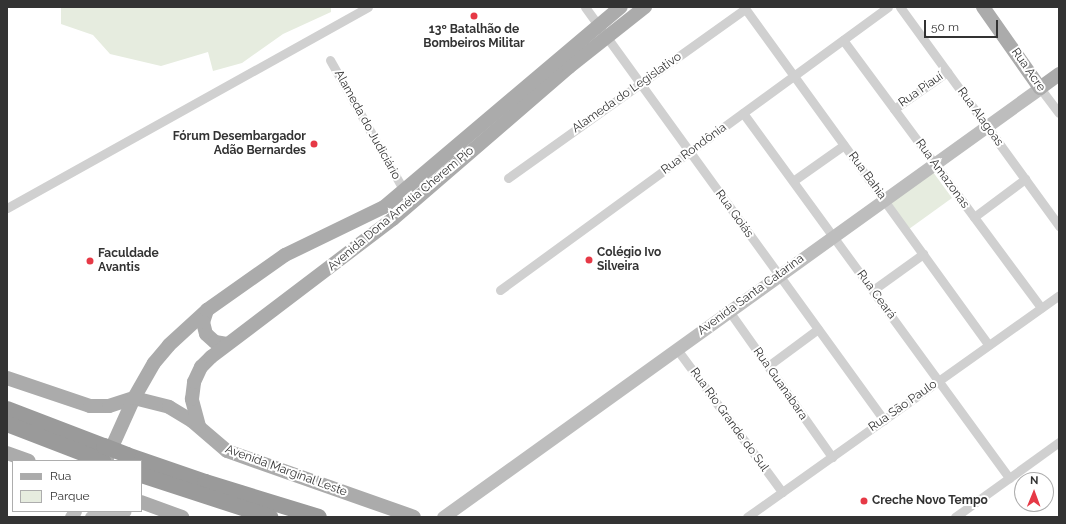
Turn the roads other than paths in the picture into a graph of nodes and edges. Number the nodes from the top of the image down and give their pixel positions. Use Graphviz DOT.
graph roads {
  1 [pos="368,7"];
  2 [pos="585,7"];
  3 [pos="621,7"];
  4 [pos="644,7"];
  5 [pos="888,7"];
  6 [pos="900,7"];
  7 [pos="983,7"];
  8 [pos="745,8"];
  9 [pos="602,31"];
  10 [pos="843,40"];
  11 [pos="330,60"];
  12 [pos="947,72"];
  13 [pos="1059,74"];
  14 [pos="794,76"];
  15 [pos="640,84"];
  16 [pos="1040,88"];
  17 [pos="894,109"];
  18 [pos="743,113"];
  19 [pos="1059,113"];
  20 [pos="986,126"];
  21 [pos="844,144"];
  22 [pos="689,152"];
  23 [pos="934,163"];
  24 [pos="508,178"];
  25 [pos="1025,180"];
  26 [pos="793,181"];
  27 [pos="404,191"];
  28 [pos="884,200"];
  29 [pos="7,208"];
  30 [pos="974,217"];
  31 [pos="1059,226"];
  32 [pos="833,236"];
  33 [pos="923,254"];
  34 [pos="779,275"];
  35 [pos="500,290"];
  36 [pos="873,290"];
  37 [pos="1059,295"];
  38 [pos="1041,308"];
  39 [pos="207,310"];
  40 [pos="729,311"];
  41 [pos="818,330"];
  42 [pos="227,344"];
  43 [pos="989,345"];
  44 [pos="676,348"];
  45 [pos="768,366"];
  46 [pos="7,378"];
  47 [pos="938,381"];
  48 [pos="134,398"];
  49 [pos="7,409"];
  50 [pos="884,420"];
  51 [pos="7,424"];
  52 [pos="199,426"];
  53 [pos="1059,442"];
  54 [pos="7,453"];
  55 [pos="103,457"];
  56 [pos="832,457"];
  57 [pos="26,460"];
  58 [pos="141,460"];
  59 [pos="142,460"];
  60 [pos="142,475"];
  61 [pos="1009,478"];
  62 [pos="782,492"];
  63 [pos="145,506"];
  64 [pos="118,512"];
  65 [pos="91,517"];
  66 [pos="182,517"];
  67 [pos="270,517"];
  68 [pos="319,517"];
  69 [pos="414,517"];
  70 [pos="443,517"];
  71 [pos="747,517"];
  72 [pos="955,517"];
  1 -- 29 [label="street"];
  2 -- 9 [label="street, Rua Goiás"];
  3 -- 9 [label="main road, Avenida Dona Amélia Cherem Pio"];
  4 -- 9 [label="main road, Avenida Dona Amélia Cherem Pio"];
  5 -- 10 [label="street, Rua Rondônia"];
  6 -- 12 [label="street, Rua Alagoas"];
  7 -- 16 [label="main road, Rua Acre"];
  8 -- 14 [label="street, Rua Bahia"];
  8 -- 15 [label="street, Alameda do Legislativo"];
  9 -- 15 [label="street, Rua Goiás"];
  9 -- 27 [label="main road, Avenida Dona Amélia Cherem Pio"];
  9 -- 42 [label="main road, Avenida Dona Amélia Cherem Pio"];
  10 -- 14 [label="street, Rua Rondônia"];
  10 -- 17 [label="street, Rua Amazonas"];
  11 -- 27 [label="street, Alameda do Judiciário"];
  12 -- 17 [label="street, Rua Piauí"];
  12 -- 20 [label="street, Rua Alagoas"];
  13 -- 16 [label="main road, Avenida Santa Catarina"];
  14 -- 18 [label="street, Rua Rondônia"];
  14 -- 21 [label="street, Rua Bahia"];
  15 -- 22 [label="street, Rua Goiás"];
  15 -- 24 [label="street, Alameda do Legislativo"];
  16 -- 19 [label="street, Rua Acre"];
  16 -- 20 [label="street, Avenida Santa Catarina"];
  17 -- 23 [label="street, Rua Amazonas"];
  18 -- 22 [label="street, Rua Rondônia"];
  18 -- 26 [label="street, Rua Ceará"];
  20 -- 23 [label="street, Avenida Santa Catarina"];
  20 -- 25 [label="street, Rua Alagoas"];
  21 -- 26 [label="street"];
  21 -- 28 [label="street, Rua Bahia"];
  22 -- 34 [label="street, Rua Goiás"];
  22 -- 35 [label="street, Rua Rondônia"];
  23 -- 28 [label="street, Avenida Santa Catarina"];
  23 -- 30 [label="street, Rua Amazonas"];
  25 -- 30 [label="street"];
  25 -- 31 [label="street, Rua Alagoas"];
  26 -- 32 [label="street, Rua Ceará"];
  27 -- 39 [label="main road, Avenida Dona Amélia Cherem Pio"];
  28 -- 32 [label="street, Avenida Santa Catarina"];
  28 -- 33 [label="street, Rua Bahia"];
  30 -- 38 [label="street, Rua Amazonas"];
  32 -- 34 [label="street, Avenida Santa Catarina"];
  32 -- 36 [label="street, Rua Ceará"];
  33 -- 36 [label="street"];
  33 -- 43 [label="street, Rua Bahia"];
  34 -- 40 [label="street, Avenida Santa Catarina"];
  34 -- 41 [label="street, Rua Goiás"];
  36 -- 47 [label="street, Rua Ceará"];
  37 -- 38 [label="street, Rua São Paulo"];
  38 -- 43 [label="street, Rua São Paulo"];
  39 -- 42 [label="main road"];
  39 -- 48 [label="main road, Avenida Dona Amélia Cherem Pio"];
  40 -- 44 [label="street, Avenida Santa Catarina"];
  40 -- 45 [label="street, Rua Guanabara"];
  41 -- 45 [label="street"];
  41 -- 50 [label="street, Rua Goiás"];
  42 -- 52 [label="main road, Avenida Dona Amélia Cherem Pio"];
  43 -- 47 [label="street, Rua São Paulo"];
  44 -- 62 [label="street, Rua Rio Grande do Sul"];
  44 -- 70 [label="street, Avenida Santa Catarina"];
  45 -- 56 [label="street, Rua Guanabara"];
  46 -- 48 [label="main road"];
  47 -- 50 [label="street, Rua São Paulo"];
  47 -- 61 [label="street, Rua Ceará"];
  48 -- 52 [label="main road, Avenida Marginal Leste"];
  48 -- 55 [label="main road, Avenida Dona Amélia Cherem Pio"];
  49 -- 55 [label="highway"];
  50 -- 56 [label="street, Rua São Paulo"];
  51 -- 55 [label="highway"];
  52 -- 69 [label="main road, Avenida Marginal Leste"];
  53 -- 61 [label="street"];
  54 -- 57 [label="main road"];
  55 -- 58 [label="highway, bridge"];
  56 -- 62 [label="street, Rua São Paulo"];
  59 -- 68 [label="highway, bridge"];
  60 -- 67 [label="highway"];
  61 -- 72 [label="street"];
  62 -- 71 [label="street, Rua São Paulo"];
  63 -- 66 [label="main road"];
  64 -- 65 [label="street"];
}
